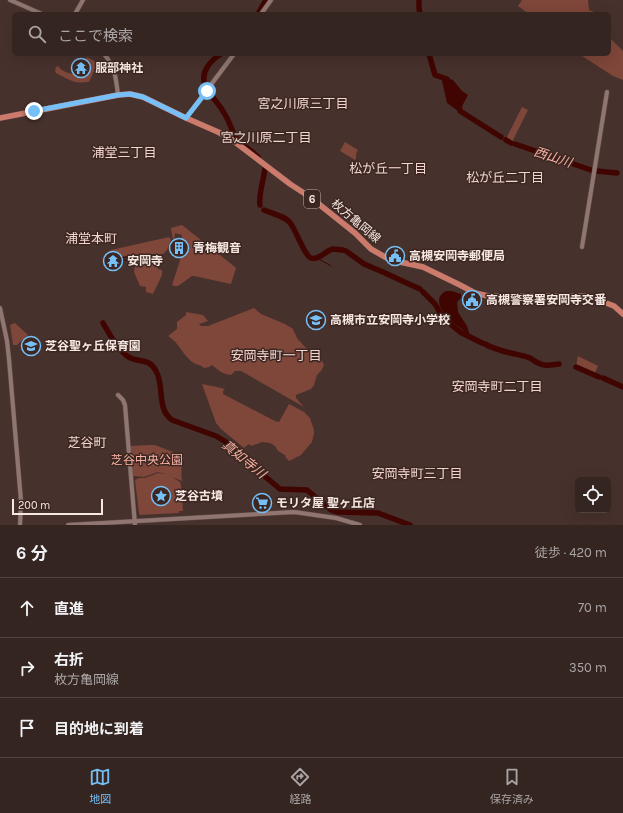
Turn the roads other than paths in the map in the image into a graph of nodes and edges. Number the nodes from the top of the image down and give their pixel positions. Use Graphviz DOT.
graph roads {
  1 [pos="10,0"];
  2 [pos="82,0"];
  3 [pos="271,0"];
  4 [pos="37,12"];
  5 [pos="76,12"];
  6 [pos="262,12"];
  7 [pos="105,56"];
  8 [pos="233,56"];
  9 [pos="607,92"];
  10 [pos="118,95"];
  11 [pos="0,118"];
  12 [pos="186,118"];
  13 [pos="582,247"];
  14 [pos="0,308"];
  15 [pos="623,314"];
  16 [pos="118,395"];
  17 [pos="135,523"];
  18 [pos="20,525"];
  19 [pos="68,525"];
  20 [pos="360,525"];
  1 -- 4 [label="street"];
  2 -- 5 [label="street"];
  3 -- 6 [label="street"];
  7 -- 10 [label="street"];
  8 -- 12 [label="street"];
  9 -- 13 [label="street"];
  10 -- 11 [label="main road, 枚方亀岡線 / 6"];
  10 -- 12 [label="main road, 枚方亀岡線 / 6"];
  12 -- 15 [label="main road, 枚方亀岡線 / 6"];
  14 -- 18 [label="street"];
  16 -- 17 [label="street"];
  17 -- 19 [label="street"];
  17 -- 20 [label="street"];
}
